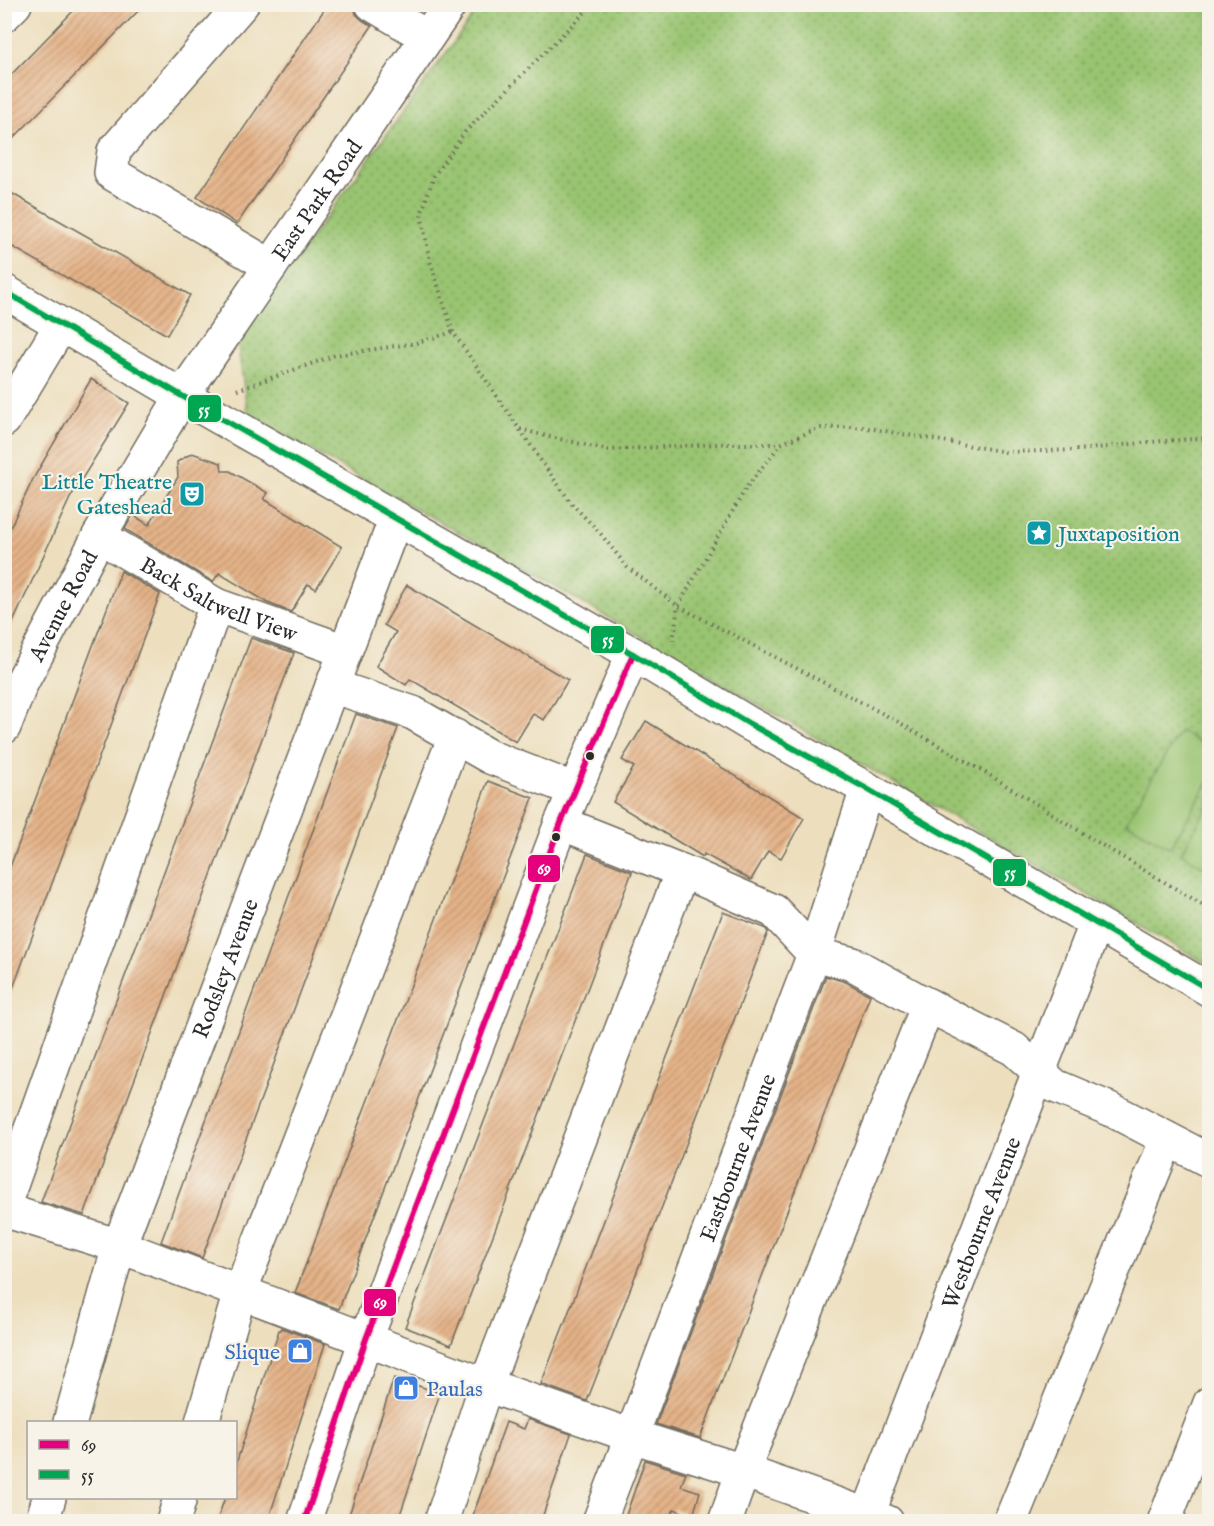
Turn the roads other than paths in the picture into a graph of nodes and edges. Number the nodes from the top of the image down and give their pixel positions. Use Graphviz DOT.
graph roads {
  1 [pos="15,4"];
  2 [pos="242,4"];
  3 [pos="372,4"];
  4 [pos="450,4"];
  5 [pos="4,15"];
  6 [pos="427,37"];
  7 [pos="271,266"];
  8 [pos="4,291"];
  9 [pos="61,325"];
  10 [pos="189,400"];
  11 [pos="4,420"];
  12 [pos="396,518"];
  13 [pos="99,536"];
  14 [pos="216,605"];
  15 [pos="345,651"];
  16 [pos="633,654"];
  17 [pos="13,677"];
  18 [pos="332,686"];
  19 [pos="4,727"];
  20 [pos="454,736"];
  21 [pos="867,789"];
  22 [pos="575,790"];
  23 [pos="561,823"];
  24 [pos="682,871"];
  25 [pos="1096,924"];
  26 [pos="814,954"];
  27 [pos="1209,990"];
  28 [pos="928,1005"];
  29 [pos="1039,1071"];
  30 [pos="1167,1139"];
  31 [pos="1209,1161"];
  32 [pos="4,1205"];
  33 [pos="4,1210"];
  34 [pos="119,1246"];
  35 [pos="240,1292"];
  36 [pos="366,1339"];
  37 [pos="486,1385"];
  38 [pos="1209,1403"];
  39 [pos="70,1421"];
  40 [pos="202,1421"];
  41 [pos="632,1436"];
  42 [pos="743,1471"];
  43 [pos="48,1499"];
  44 [pos="179,1499"];
  45 [pos="873,1519"];
  46 [pos="42,1521"];
  47 [pos="173,1521"];
  48 [pos="304,1521"];
  49 [pos="441,1521"];
  50 [pos="599,1521"];
  51 [pos="725,1521"];
  52 [pos="1010,1521"];
  53 [pos="1164,1521"];
  1 -- 5 [label="street"];
  2 -- 7 [label="street"];
  3 -- 6 [label="street"];
  4 -- 6 [label="street, East Park Road"];
  6 -- 7 [label="street, East Park Road"];
  7 -- 10 [label="street, East Park Road"];
  8 -- 9 [label="street"];
  9 -- 10 [label="street"];
  9 -- 11 [label="street"];
  10 -- 12 [label="street"];
  10 -- 13 [label="street, Avenue Road"];
  12 -- 15 [label="street, Rodsley Avenue"];
  12 -- 16 [label="street"];
  13 -- 14 [label="street, Back Saltwell View"];
  13 -- 17 [label="street, Avenue Road"];
  14 -- 15 [label="street, Back Saltwell View"];
  14 -- 32 [label="street"];
  15 -- 18 [label="street, Rodsley Avenue"];
  16 -- 21 [label="street"];
  16 -- 22 [label="street"];
  17 -- 19 [label="street, Avenue Road"];
  18 -- 20 [label="street"];
  18 -- 34 [label="street, Rodsley Avenue"];
  20 -- 22 [label="street"];
  20 -- 35 [label="street"];
  21 -- 25 [label="street"];
  21 -- 26 [label="street, Eastbourne Avenue"];
  22 -- 23 [label="street"];
  23 -- 24 [label="street"];
  23 -- 36 [label="street"];
  24 -- 26 [label="street"];
  24 -- 37 [label="street"];
  25 -- 27 [label="street"];
  25 -- 29 [label="street, Westbourne Avenue"];
  26 -- 28 [label="street"];
  26 -- 41 [label="street, Eastbourne Avenue"];
  28 -- 29 [label="street"];
  28 -- 42 [label="street"];
  29 -- 30 [label="street"];
  29 -- 45 [label="street, Westbourne Avenue"];
  30 -- 31 [label="street"];
  30 -- 52 [label="street"];
  33 -- 34 [label="street"];
  34 -- 35 [label="street"];
  34 -- 39 [label="street, Rodsley Avenue"];
  35 -- 36 [label="street"];
  35 -- 40 [label="street"];
  36 -- 37 [label="street"];
  36 -- 48 [label="street"];
  37 -- 41 [label="street"];
  37 -- 49 [label="street"];
  38 -- 53 [label="street"];
  41 -- 42 [label="street"];
  41 -- 50 [label="street, Eastbourne Avenue"];
  42 -- 45 [label="street"];
  42 -- 51 [label="street"];
  43 -- 46 [label="street"];
  44 -- 47 [label="street"];
}
